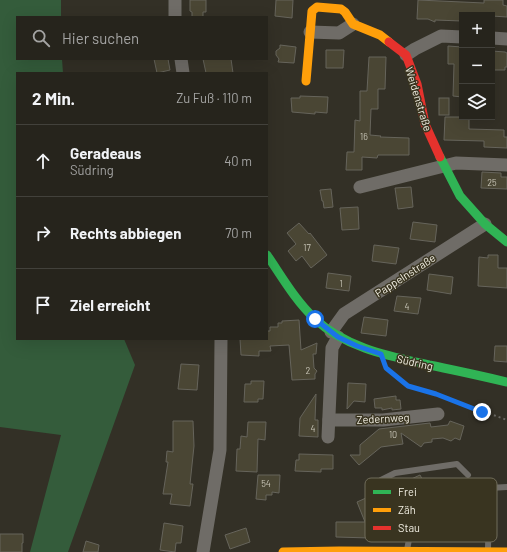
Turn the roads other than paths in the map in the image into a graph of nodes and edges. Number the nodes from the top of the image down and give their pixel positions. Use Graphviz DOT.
graph roads {
  1 [pos="175,0"];
  2 [pos="175,16"];
  3 [pos="353,24"];
  4 [pos="310,32"];
  5 [pos="459,37"];
  6 [pos="495,38"];
  7 [pos="507,39"];
  8 [pos="406,55"];
  9 [pos="181,60"];
  10 [pos="183,72"];
  11 [pos="306,81"];
  12 [pos="443,165"];
  13 [pos="507,165"];
  14 [pos="360,187"];
  15 [pos="485,224"];
  16 [pos="507,242"];
  17 [pos="268,256"];
  18 [pos="335,334"];
  19 [pos="221,340"];
  20 [pos="507,382"];
  21 [pos="438,414"];
  22 [pos="329,420"];
  23 [pos="328,437"];
  24 [pos="468,475"];
  25 [pos="385,478"];
  26 [pos="488,542"];
  27 [pos="407,551"];
  28 [pos="203,552"];
  29 [pos="283,552"];
  30 [pos="488,552"];
  31 [pos="507,552"];
  1 -- 2 [label="street"];
  3 -- 4 [label="street"];
  3 -- 4 [label="street, Weidenstraße"];
  3 -- 8 [label="street, Weidenstraße"];
  4 -- 11 [label="street, Weidenstraße"];
  5 -- 8 [label="street, Weidenstraße"];
  6 -- 7 [label="street"];
  8 -- 12 [label="street, Weidenstraße"];
  9 -- 10 [label="street"];
  12 -- 13 [label="street"];
  12 -- 14 [label="street"];
  12 -- 15 [label="street, Weidenstraße"];
  15 -- 16 [label="street, Weidenstraße"];
  15 -- 18 [label="street, Pappelnstraße"];
  17 -- 18 [label="street, Südring"];
  18 -- 20 [label="street, Südring"];
  18 -- 22 [label="street"];
  19 -- 28 [label="street"];
  21 -- 22 [label="street, Zedernweg"];
  22 -- 23 [label="street"];
  24 -- 25 [label="lane"];
  26 -- 30 [label="lane"];
  27 -- 29 [label="street"];
  27 -- 30 [label="street"];
  30 -- 31 [label="street"];
}
